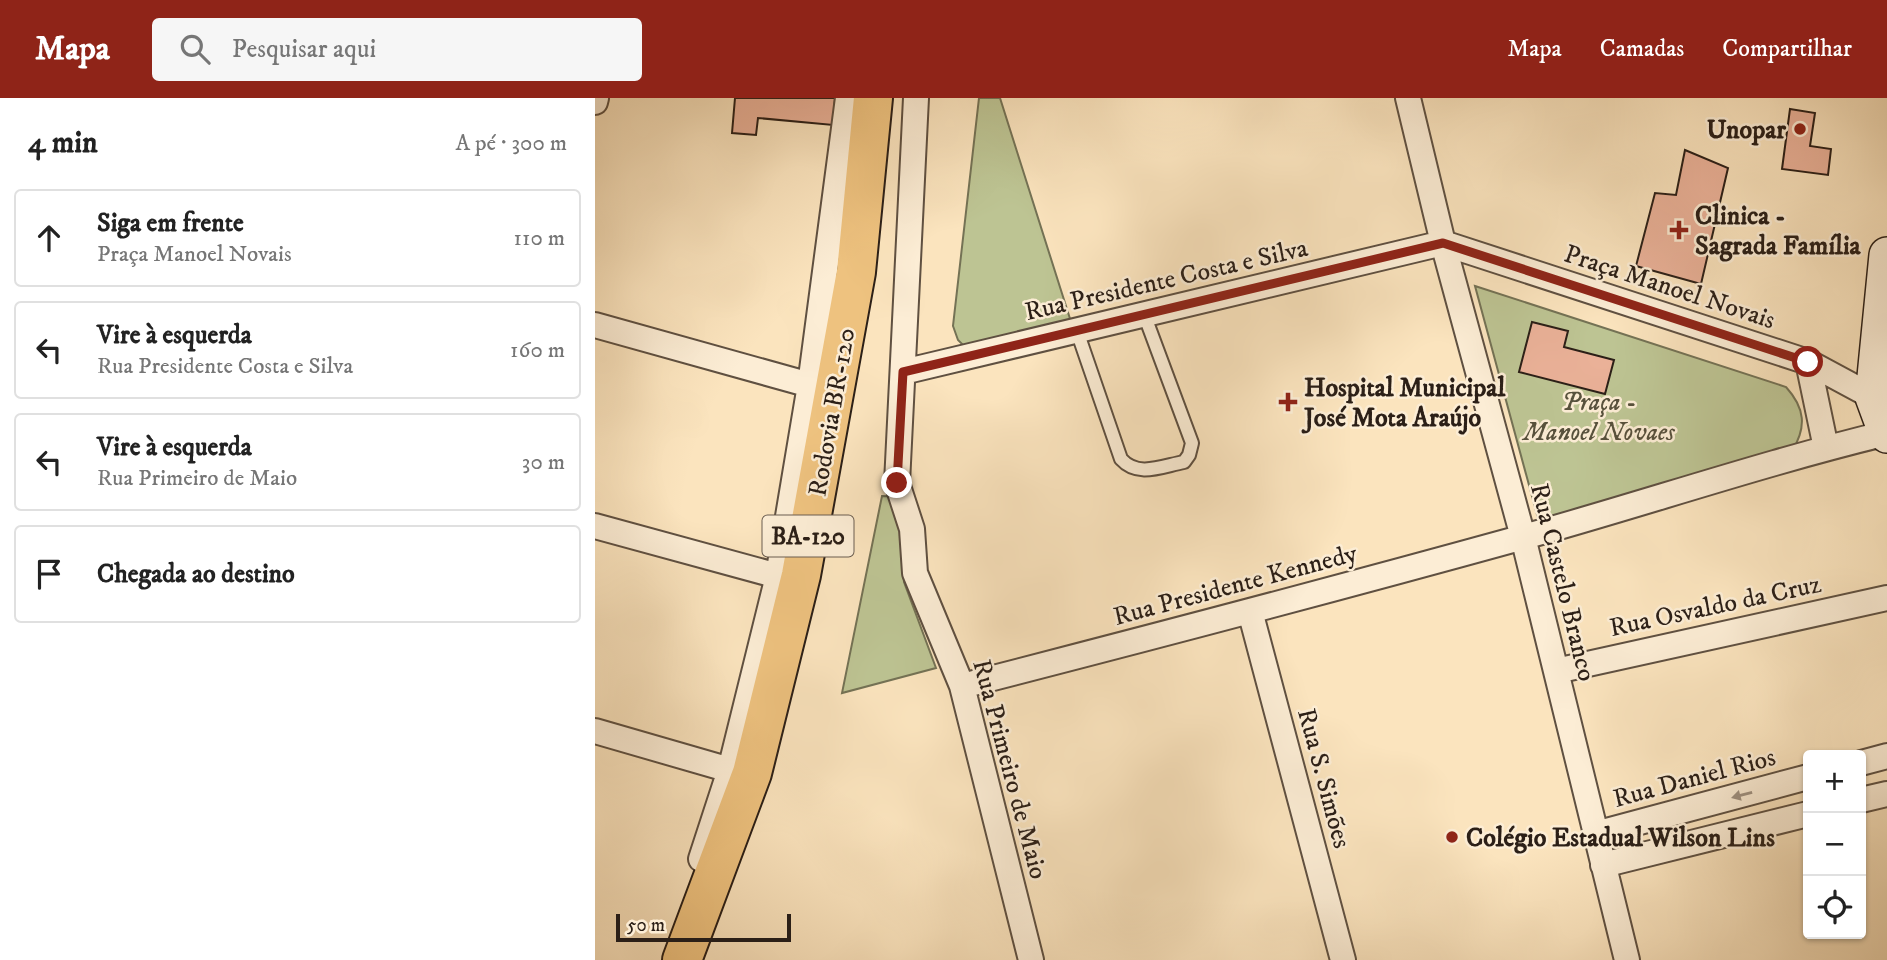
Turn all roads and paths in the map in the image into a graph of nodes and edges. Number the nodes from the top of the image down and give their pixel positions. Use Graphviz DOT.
graph roads {
  1 [pos="848,98"];
  2 [pos="873,98"];
  3 [pos="916,98"];
  4 [pos="1408,98"];
  5 [pos="1443,243"];
  6 [pos="1887,255"];
  7 [pos="1144,314"];
  8 [pos="595,325"];
  9 [pos="1077,331"];
  10 [pos="1808,362"];
  11 [pos="903,372"];
  12 [pos="810,385"];
  13 [pos="1873,397"];
  14 [pos="1887,433"];
  15 [pos="1826,447"];
  16 [pos="595,526"];
  17 [pos="1523,537"];
  18 [pos="789,576"];
  19 [pos="1887,598"];
  20 [pos="1250,611"];
  21 [pos="1556,671"];
  22 [pos="962,686"];
  23 [pos="595,731"];
  24 [pos="1887,756"];
  25 [pos="1866,762"];
  26 [pos="741,772"];
  27 [pos="1803,778"];
  28 [pos="1887,794"];
  29 [pos="1866,799"];
  30 [pos="1803,815"];
  31 [pos="1595,834"];
  32 [pos="1603,865"];
  33 [pos="668,960"];
  34 [pos="682,960"];
  35 [pos="1031,960"];
  36 [pos="1343,960"];
  37 [pos="1626,960"];
  1 -- 12 [label="street"];
  2 -- 18 [label="main road, Rodovia BR-120 / BA-120"];
  3 -- 11 [label="street, Rua Primeiro de Maio"];
  4 -- 5 [label="street, Rua Castelo Branco"];
  5 -- 7 [label="street, Rua Presidente Costa e Silva"];
  5 -- 10 [label="street, Praça Manoel Novais"];
  5 -- 17 [label="street, Rua Castelo Branco"];
  6 -- 13 [label="street"];
  7 -- 9 [label="street, Rua Presidente Costa e Silva"];
  7 -- 9 [label="lane"];
  8 -- 12 [label="street"];
  9 -- 11 [label="street, Rua Presidente Costa e Silva"];
  10 -- 13 [label="street, Praça Manoel Novais"];
  10 -- 15 [label="street"];
  11 -- 22 [label="street, Rua Primeiro de Maio"];
  12 -- 18 [label="street"];
  13 -- 14 [label="street"];
  14 -- 15 [label="street, Rua Presidente Kennedy"];
  15 -- 17 [label="street, Rua Presidente Kennedy"];
  16 -- 18 [label="street"];
  17 -- 20 [label="street, Rua Presidente Kennedy"];
  17 -- 21 [label="street, Rua Castelo Branco"];
  18 -- 26 [label="main road, Rodovia BR-120 / BA-120"];
  19 -- 21 [label="street, Rua Osvaldo da Cruz"];
  20 -- 22 [label="street, Rua Presidente Kennedy"];
  20 -- 36 [label="street, Rua S. Simões"];
  21 -- 31 [label="street, Rua Castelo Branco"];
  22 -- 35 [label="street, Rua Primeiro de Maio"];
  23 -- 26 [label="street"];
  24 -- 25 [label="street"];
  26 -- 33 [label="street"];
  26 -- 34 [label="main road, Rodovia BR-120 / BA-120"];
  27 -- 31 [label="street, Rua Daniel Rios, one-way"];
  28 -- 29 [label="street"];
  30 -- 32 [label="street"];
  31 -- 32 [label="street, Rua Castelo Branco"];
  32 -- 37 [label="street, Rua Castelo Branco"];
}
